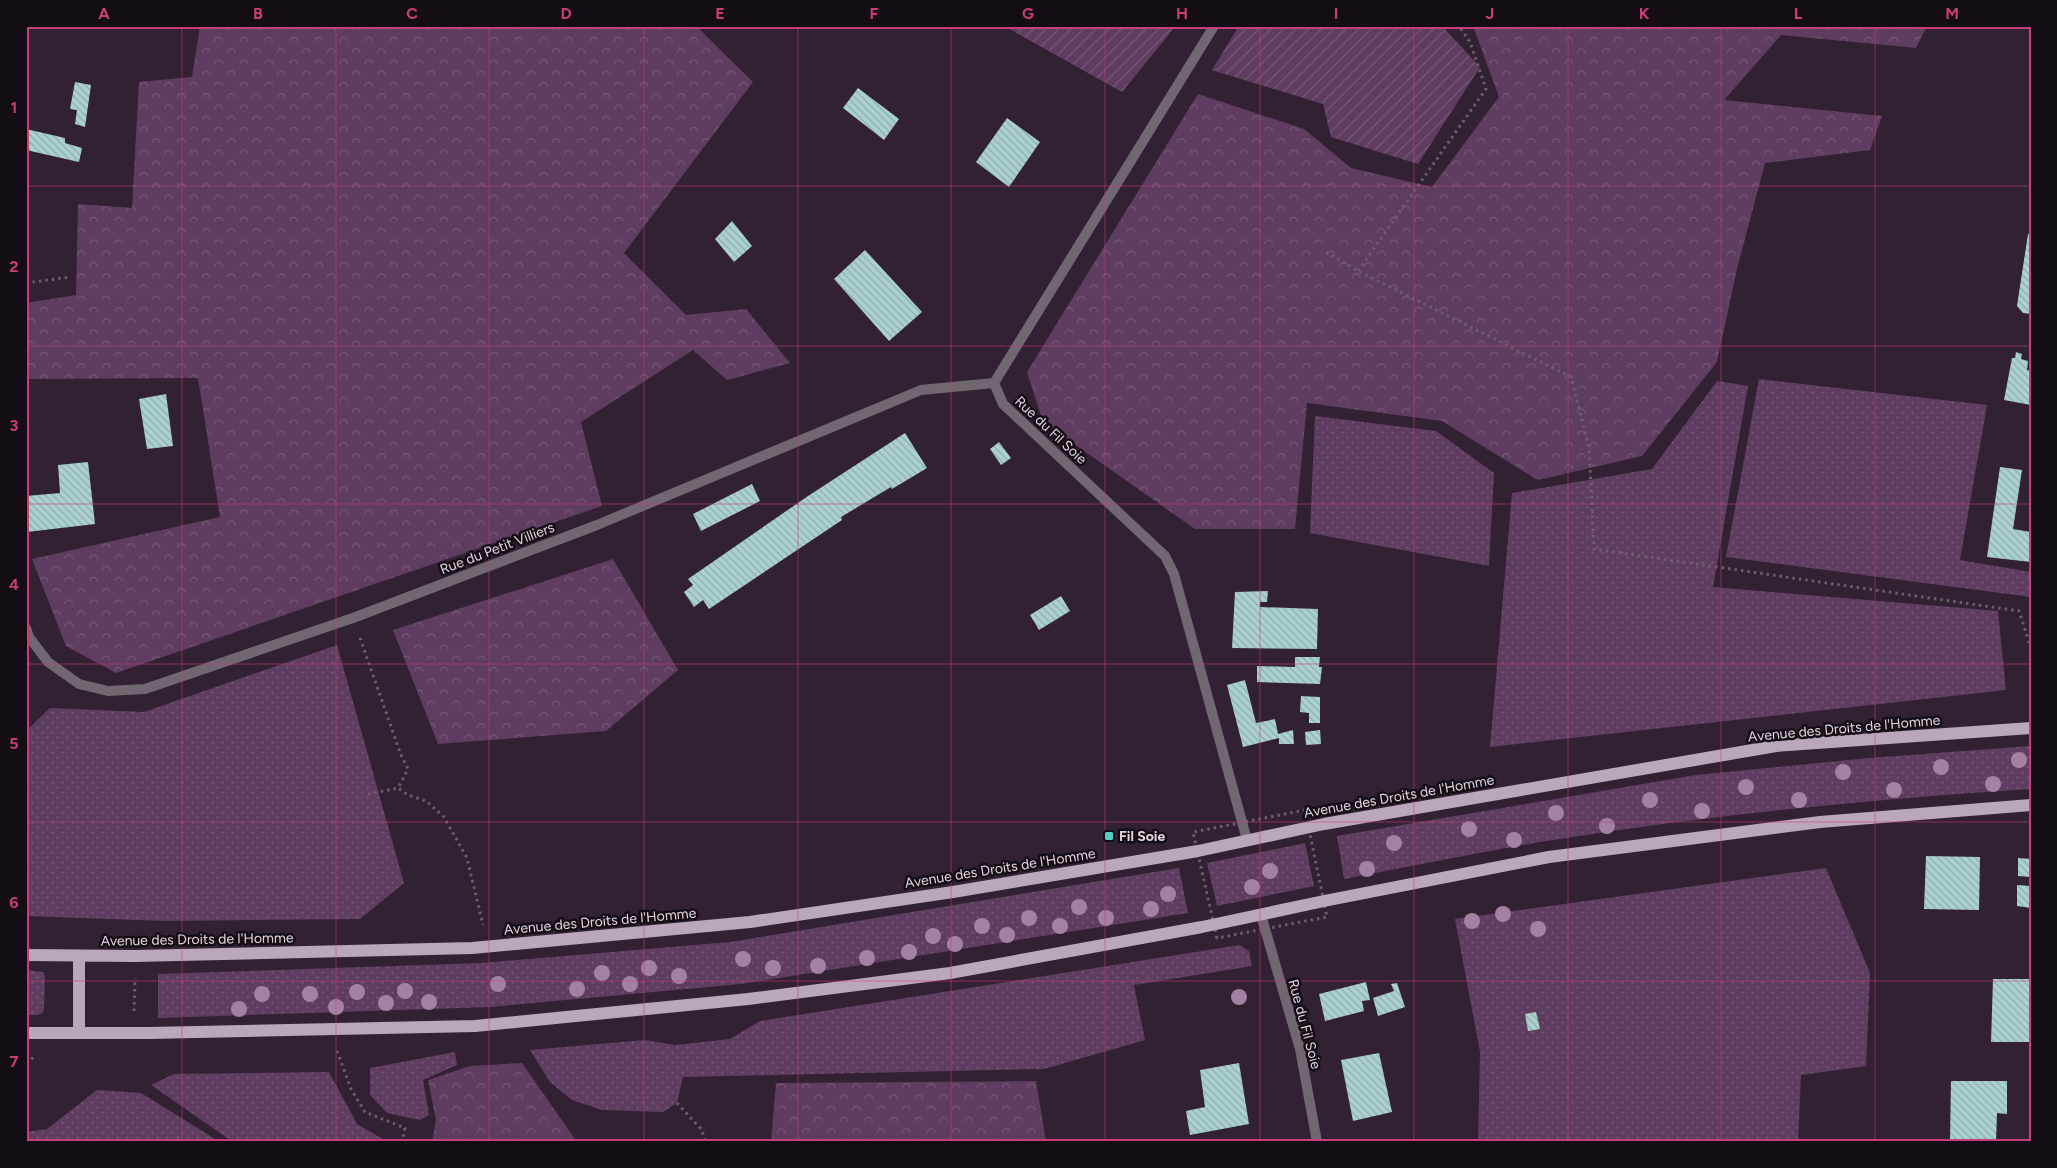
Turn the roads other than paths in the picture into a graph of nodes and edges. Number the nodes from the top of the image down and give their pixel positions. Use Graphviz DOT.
graph roads {
  1 [pos="1214,26"];
  2 [pos="994,383"];
  3 [pos="26,628"];
  4 [pos="2031,728"];
  5 [pos="2031,804"];
  6 [pos="1247,840"];
  7 [pos="1261,914"];
  8 [pos="26,955"];
  9 [pos="79,956"];
  10 [pos="26,1033"];
  11 [pos="79,1033"];
  12 [pos="1317,1142"];
  1 -- 2 [label="street"];
  2 -- 3 [label="street, Rue du Petit Villiers"];
  2 -- 6 [label="street, Rue du Fil Soie"];
  4 -- 6 [label="main road, Avenue des Droits de l'Homme"];
  5 -- 7 [label="main road"];
  6 -- 9 [label="main road, Avenue des Droits de l'Homme"];
  7 -- 11 [label="main road"];
  7 -- 12 [label="street, Rue du Fil Soie"];
  8 -- 9 [label="main road, Avenue des Droits de l'Homme"];
  9 -- 11 [label="main road"];
  10 -- 11 [label="main road"];
}
